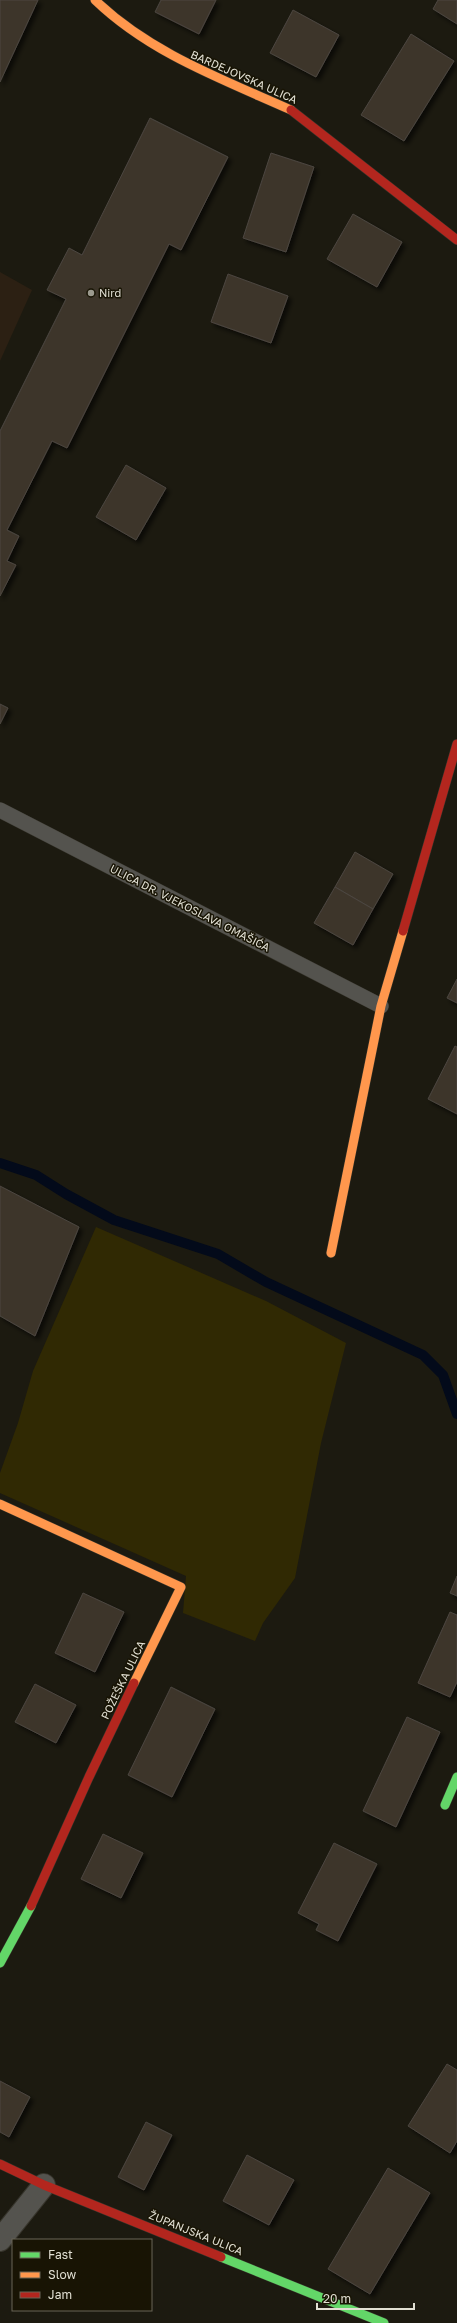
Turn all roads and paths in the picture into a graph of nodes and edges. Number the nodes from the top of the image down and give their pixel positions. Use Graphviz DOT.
graph roads {
  1 [pos="95,0"];
  2 [pos="457,240"];
  3 [pos="457,744"];
  4 [pos="0,810"];
  5 [pos="381,1006"];
  6 [pos="330,1253"];
  7 [pos="0,1504"];
  8 [pos="457,1777"];
  9 [pos="445,1805"];
  10 [pos="0,1963"];
  11 [pos="0,2164"];
  12 [pos="44,2185"];
  13 [pos="0,2240"];
  14 [pos="384,2323"];
  1 -- 2 [label="street, BARDEJOVSKA ULICA"];
  3 -- 5 [label="street"];
  4 -- 5 [label="lane, ULICA DR. VJEKOSLAVA OMAŠIĆA"];
  5 -- 6 [label="street"];
  7 -- 10 [label="street, POŽEŠKA ULICA"];
  8 -- 9 [label="street"];
  11 -- 12 [label="street, ŽUPANJSKA ULICA"];
  12 -- 13 [label="street"];
  12 -- 14 [label="street, ŽUPANJSKA ULICA"];
}
